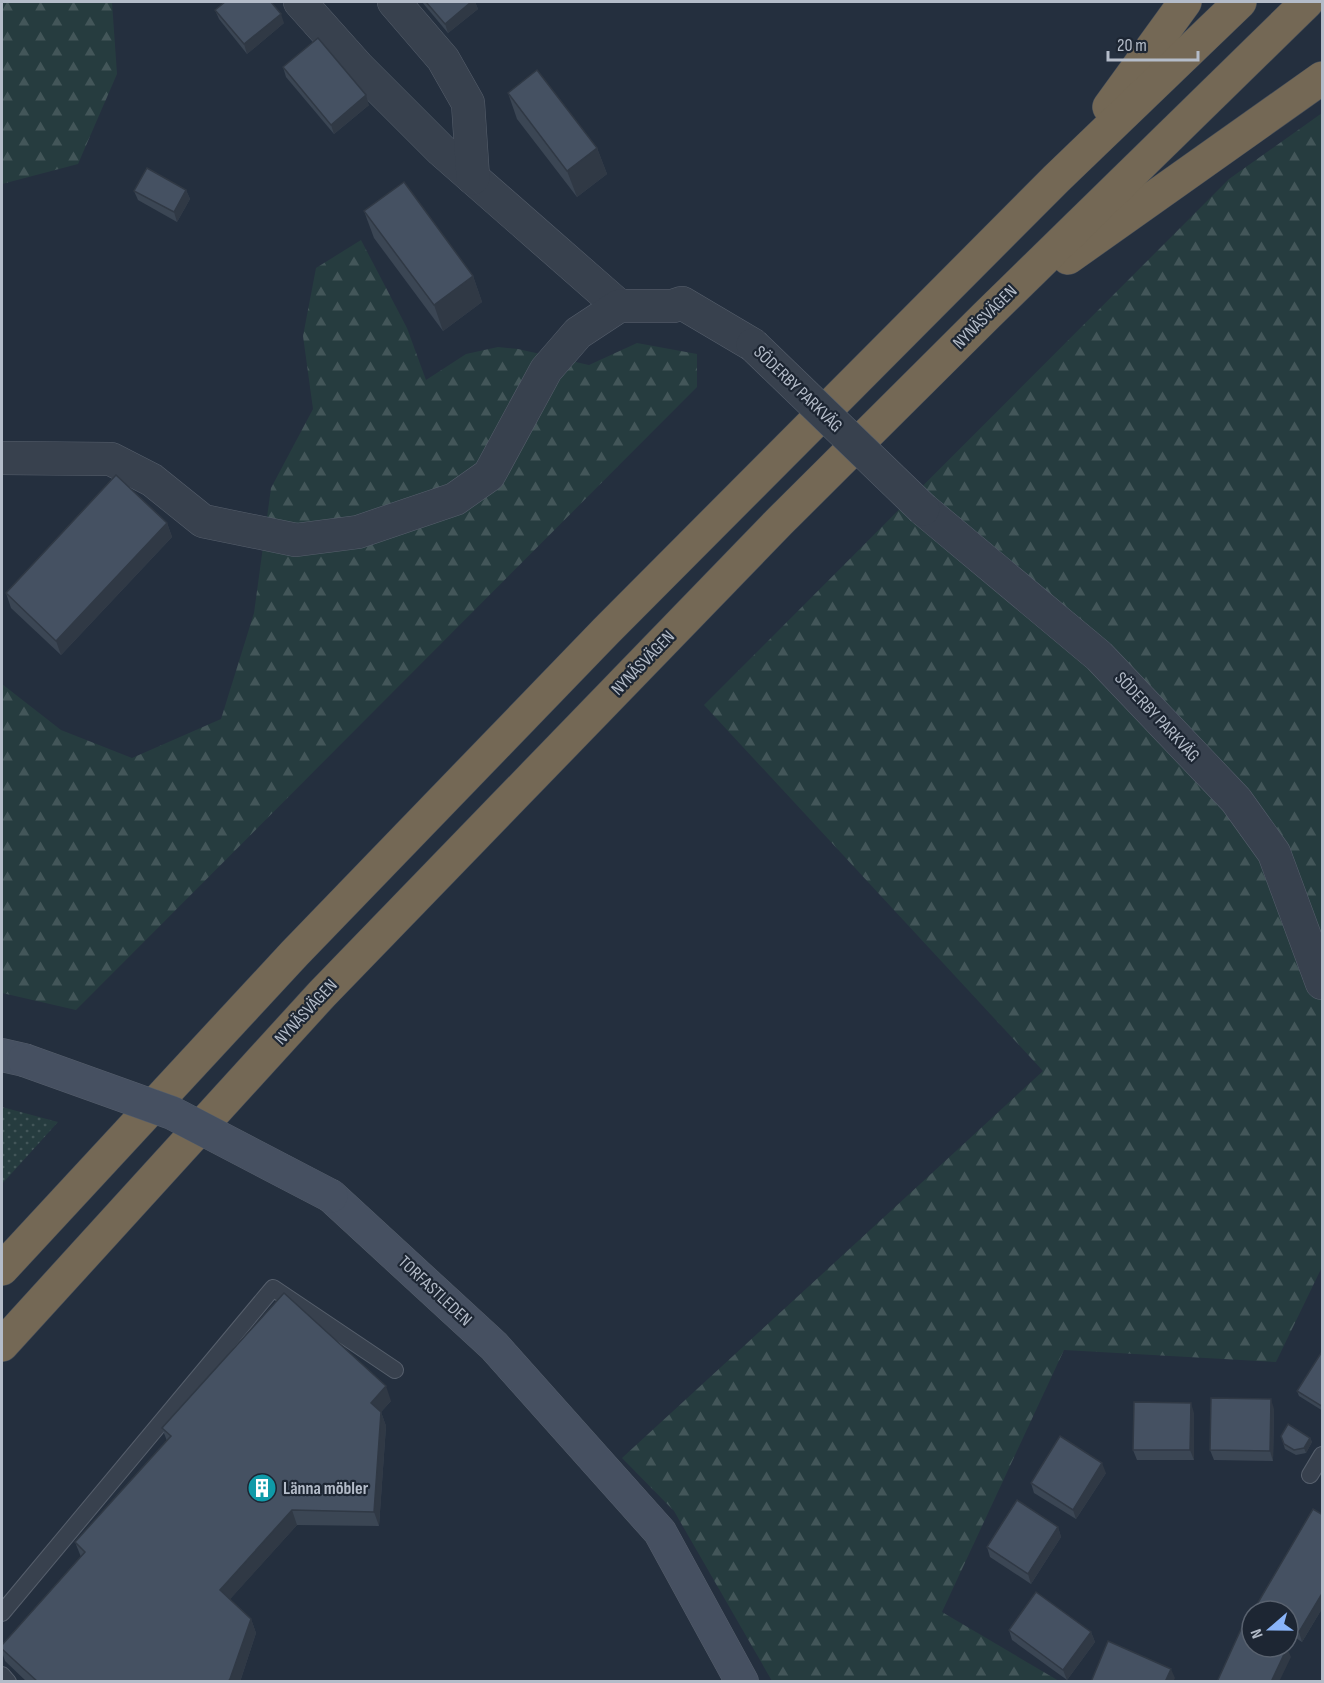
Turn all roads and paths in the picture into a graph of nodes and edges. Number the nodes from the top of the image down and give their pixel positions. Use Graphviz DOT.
graph roads {
  1 [pos="300,2"];
  2 [pos="394,2"];
  3 [pos="1185,2"];
  4 [pos="1240,2"];
  5 [pos="1307,2"];
  6 [pos="1323,78"];
  7 [pos="473,178"];
  8 [pos="1056,179"];
  9 [pos="620,306"];
  10 [pos="988,314"];
  11 [pos="2,458"];
  12 [pos="1323,983"];
  13 [pos="13,1058"];
  14 [pos="2,1269"];
  15 [pos="2,1345"];
  16 [pos="395,1370"];
  17 [pos="1323,1455"];
  18 [pos="1310,1475"];
  19 [pos="2,1613"];
  20 [pos="2,1675"];
  21 [pos="8,1682"];
  22 [pos="742,1682"];
  1 -- 7 [label="street"];
  2 -- 7 [label="street"];
  3 -- 8 [label="highway"];
  4 -- 8 [label="highway"];
  5 -- 10 [label="highway, NYNÄSVÄGEN"];
  6 -- 10 [label="highway"];
  7 -- 9 [label="street"];
  8 -- 14 [label="highway"];
  9 -- 11 [label="street"];
  9 -- 12 [label="street, SÖDERBY PARKVÄG, bridge"];
  10 -- 15 [label="highway, NYNÄSVÄGEN"];
  13 -- 22 [label="street, TORFASTLEDEN, bridge"];
  16 -- 19 [label="lane"];
  17 -- 18 [label="lane"];
  20 -- 21 [label="lane"];
}
